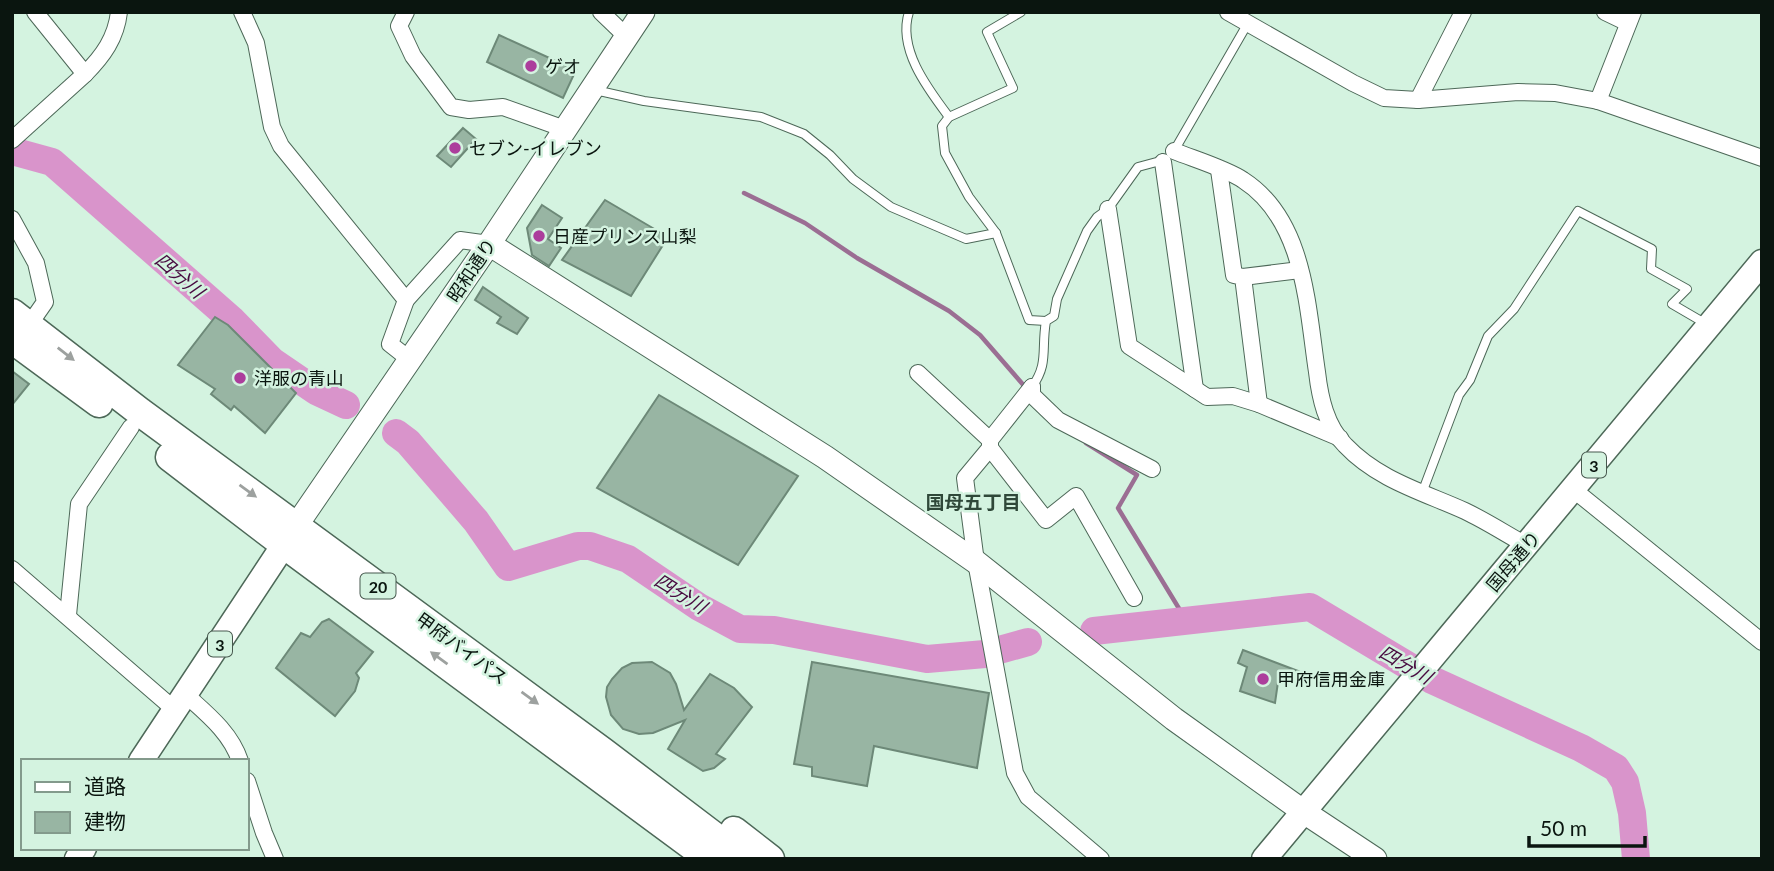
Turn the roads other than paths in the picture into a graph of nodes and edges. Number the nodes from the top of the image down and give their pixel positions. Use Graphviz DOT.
graph roads {
  1 [pos="35,12"];
  2 [pos="119,12"];
  3 [pos="242,12"];
  4 [pos="406,12"];
  5 [pos="601,12"];
  6 [pos="643,12"];
  7 [pos="909,12"];
  8 [pos="1021,12"];
  9 [pos="1228,12"];
  10 [pos="1463,12"];
  11 [pos="1605,12"];
  12 [pos="1630,18"];
  13 [pos="1248,23"];
  14 [pos="627,37"];
  15 [pos="85,74"];
  16 [pos="592,89"];
  17 [pos="1418,100"];
  18 [pos="1598,101"];
  19 [pos="949,117"];
  20 [pos="565,129"];
  21 [pos="12,140"];
  22 [pos="1169,156"];
  23 [pos="1762,158"];
  24 [pos="1219,170"];
  25 [pos="1108,209"];
  26 [pos="12,219"];
  27 [pos="996,233"];
  28 [pos="489,244"];
  29 [pos="1762,262"];
  30 [pos="1300,270"];
  31 [pos="1243,277"];
  32 [pos="406,300"];
  33 [pos="1046,321"];
  34 [pos="18,326"];
  35 [pos="1710,326"];
  36 [pos="409,359"];
  37 [pos="918,373"];
  38 [pos="1032,387"];
  39 [pos="1195,389"];
  40 [pos="1259,404"];
  41 [pos="131,427"];
  42 [pos="1340,438"];
  43 [pos="990,444"];
  44 [pos="1152,469"];
  45 [pos="1574,490"];
  46 [pos="1422,493"];
  47 [pos="291,536"];
  48 [pos="1525,545"];
  49 [pos="976,562"];
  50 [pos="12,569"];
  51 [pos="1134,598"];
  52 [pos="68,615"];
  53 [pos="1762,642"];
  54 [pos="181,703"];
  55 [pos="142,759"];
  56 [pos="239,759"];
  57 [pos="597,761"];
  58 [pos="248,784"];
  59 [pos="1304,812"];
  60 [pos="275,859"];
  61 [pos="687,859"];
  62 [pos="710,859"];
  63 [pos="744,859"];
  64 [pos="770,859"];
  65 [pos="1101,859"];
  66 [pos="1264,859"];
  67 [pos="1375,859"];
  1 -- 15 [label="street"];
  2 -- 15 [label="street"];
  3 -- 32 [label="street"];
  4 -- 20 [label="street"];
  5 -- 14 [label="street"];
  6 -- 14 [label="street, 昭和通り"];
  7 -- 19 [label="lane"];
  8 -- 19 [label="lane"];
  9 -- 13 [label="street"];
  10 -- 17 [label="street"];
  11 -- 12 [label="street"];
  12 -- 18 [label="street"];
  13 -- 17 [label="street"];
  13 -- 22 [label="lane"];
  14 -- 16 [label="street, 昭和通り"];
  15 -- 21 [label="street"];
  16 -- 20 [label="street, 昭和通り"];
  16 -- 27 [label="lane"];
  17 -- 18 [label="street"];
  18 -- 23 [label="street"];
  19 -- 27 [label="lane"];
  20 -- 28 [label="street, 昭和通り"];
  22 -- 24 [label="street"];
  22 -- 25 [label="lane"];
  22 -- 39 [label="street"];
  24 -- 30 [label="street"];
  24 -- 31 [label="street"];
  25 -- 33 [label="lane"];
  25 -- 39 [label="street"];
  26 -- 34 [label="street"];
  27 -- 33 [label="lane"];
  28 -- 32 [label="street"];
  28 -- 36 [label="street, 昭和通り"];
  28 -- 49 [label="street"];
  29 -- 35 [label="main road, 国母通り / 3"];
  30 -- 31 [label="street"];
  30 -- 42 [label="street"];
  31 -- 40 [label="street"];
  32 -- 36 [label="street"];
  33 -- 38 [label="lane"];
  34 -- 41 [label="highway, 甲府バイパス / 20"];
  34 -- 47 [label="highway, 甲府バイパス / 20, one-way"];
  35 -- 45 [label="main road, 国母通り / 3"];
  35 -- 46 [label="lane"];
  36 -- 47 [label="street, 昭和通り"];
  37 -- 43 [label="street"];
  38 -- 43 [label="street"];
  38 -- 44 [label="street"];
  39 -- 40 [label="street"];
  40 -- 42 [label="street"];
  41 -- 47 [label="highway, 甲府バイパス / 20"];
  41 -- 52 [label="street"];
  42 -- 46 [label="street"];
  43 -- 49 [label="street"];
  43 -- 51 [label="street"];
  45 -- 48 [label="main road, 国母通り / 3"];
  45 -- 53 [label="street"];
  46 -- 48 [label="street"];
  47 -- 54 [label="main road, 3"];
  47 -- 57 [label="highway, 甲府バイパス / 20"];
  48 -- 59 [label="main road, 国母通り / 3"];
  49 -- 59 [label="street"];
  49 -- 65 [label="street"];
  50 -- 52 [label="street"];
  52 -- 54 [label="street"];
  54 -- 55 [label="main road, 3"];
  54 -- 56 [label="street"];
  57 -- 61 [label="highway"];
  57 -- 62 [label="highway, 甲府バイパス / 20"];
  57 -- 63 [label="highway, 甲府バイパス / 20"];
  57 -- 64 [label="highway"];
  58 -- 60 [label="street"];
  59 -- 66 [label="main road, 国母通り / 3"];
  59 -- 67 [label="street"];
}
